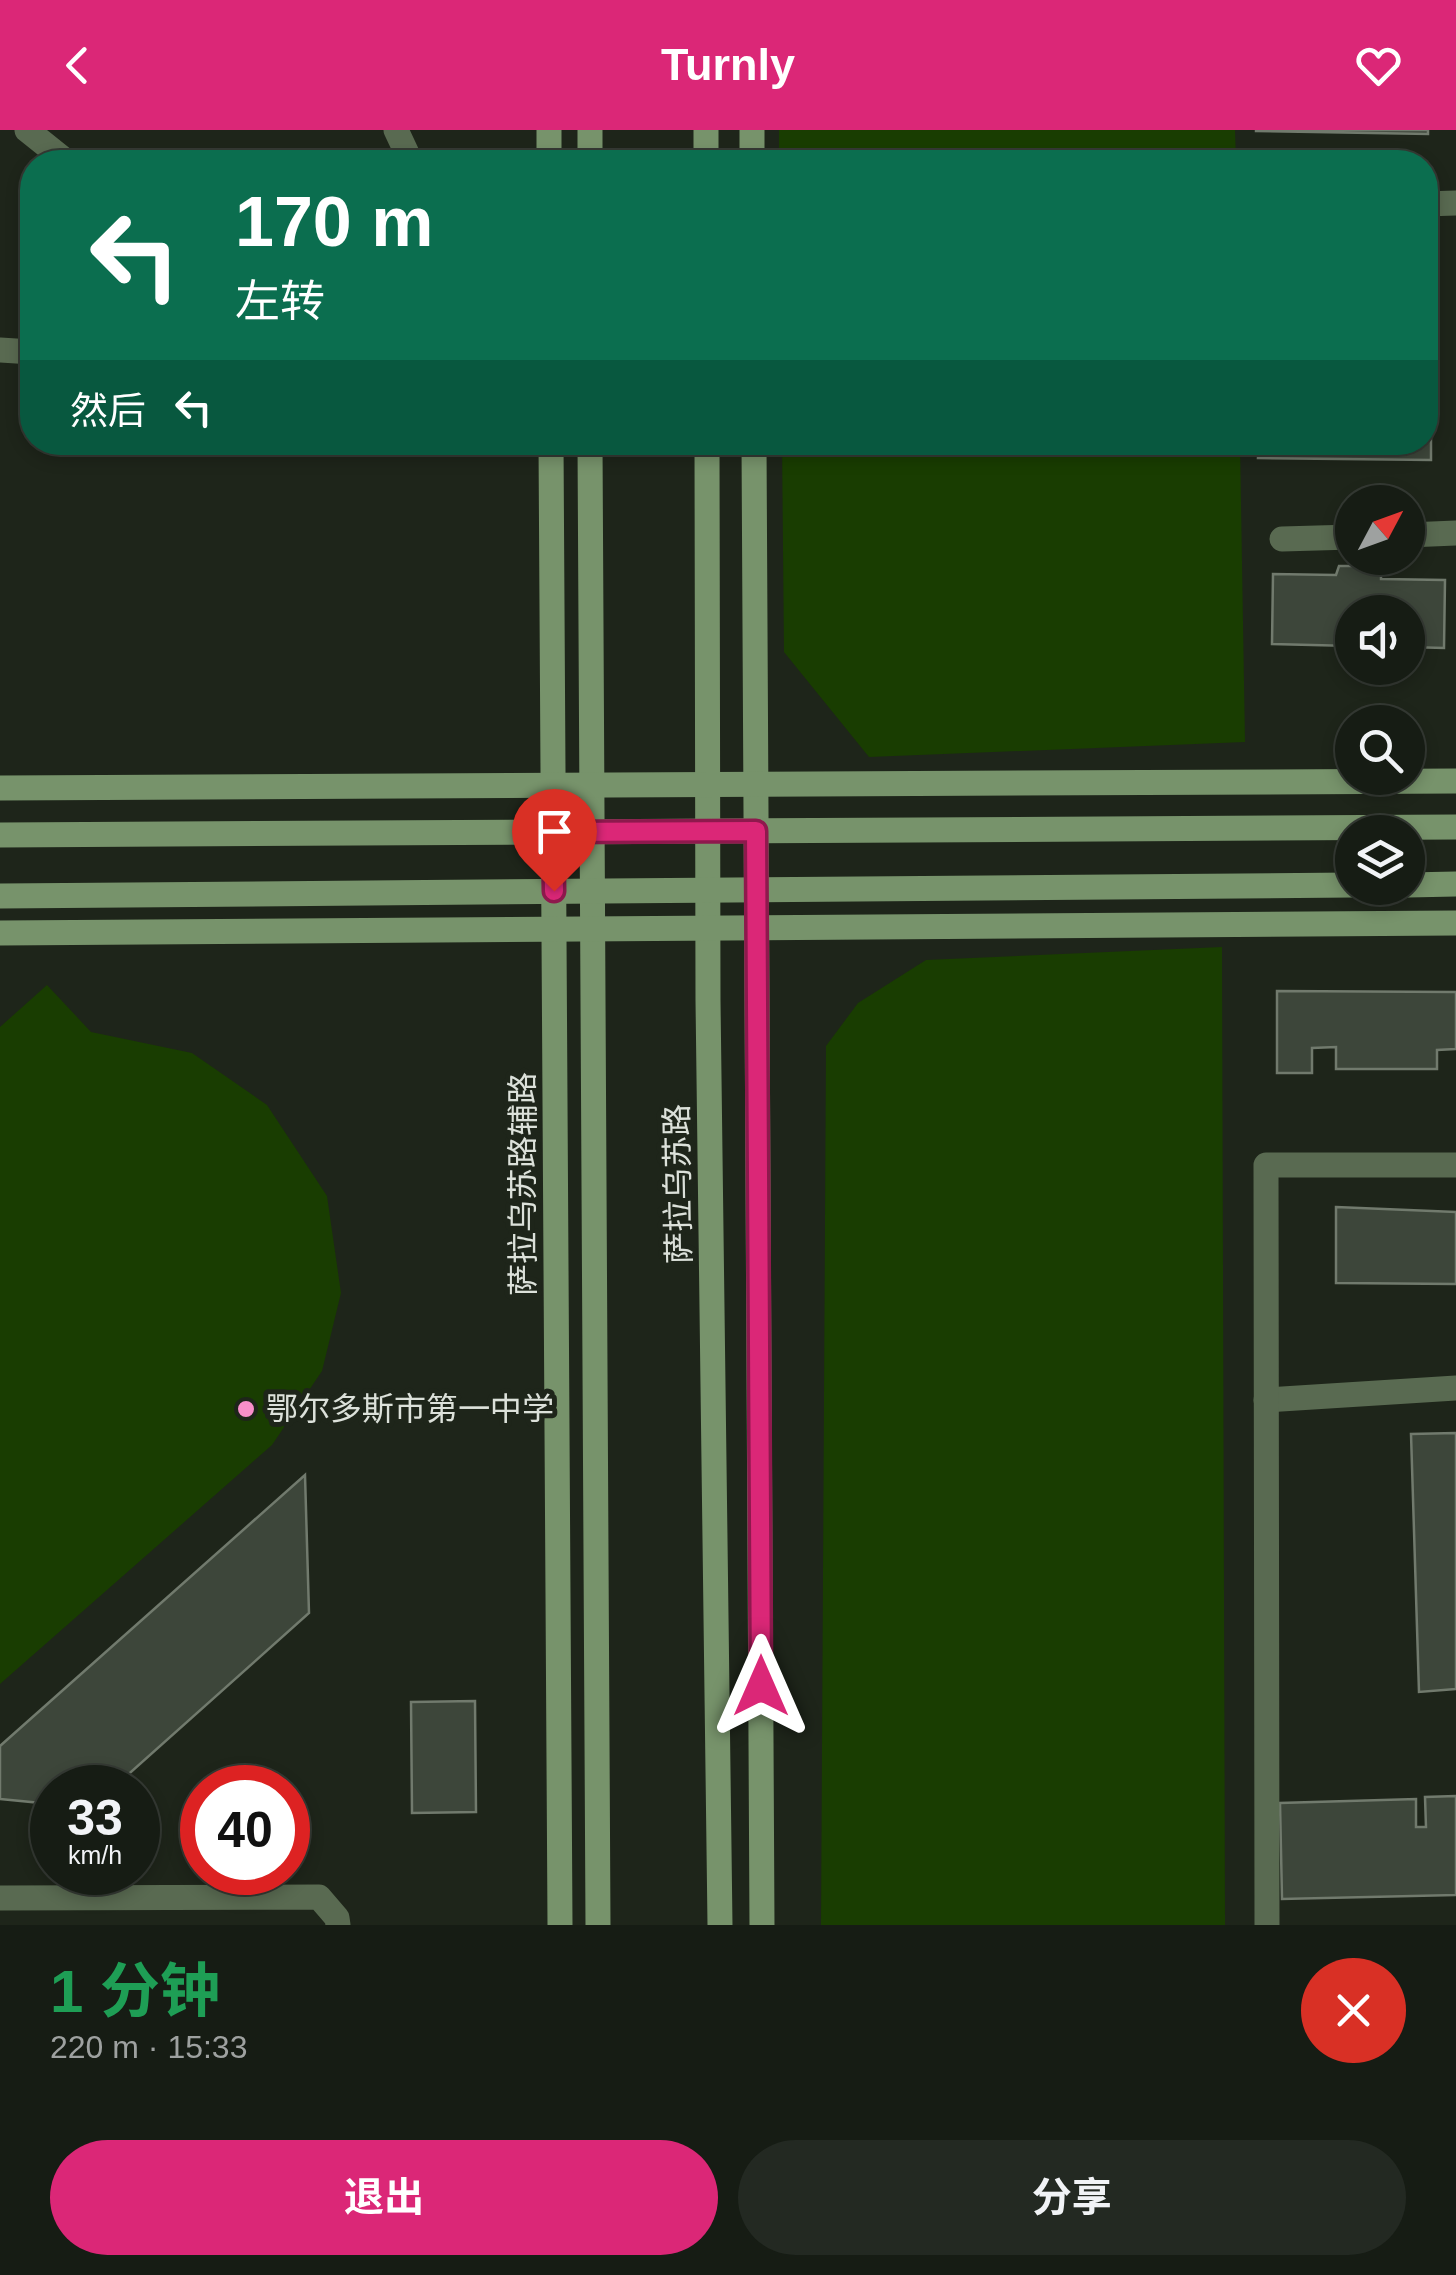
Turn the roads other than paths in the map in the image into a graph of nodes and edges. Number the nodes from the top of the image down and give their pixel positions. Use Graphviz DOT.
graph roads {
  1 [pos="27,130"];
  2 [pos="51,150"];
  3 [pos="551,455"];
  4 [pos="590,455"];
  5 [pos="706,455"];
  6 [pos="754,455"];
  7 [pos="1456,533"];
  8 [pos="1425,534"];
  9 [pos="1335,537"];
  10 [pos="1282,539"];
  11 [pos="1456,781"];
  12 [pos="708,785"];
  13 [pos="756,785"];
  14 [pos="553,786"];
  15 [pos="590,786"];
  16 [pos="0,788"];
  17 [pos="1456,827"];
  18 [pos="708,831"];
  19 [pos="756,831"];
  20 [pos="553,832"];
  21 [pos="591,832"];
  22 [pos="0,835"];
  23 [pos="1456,884"];
  24 [pos="1335,885"];
  25 [pos="1425,885"];
  26 [pos="708,890"];
  27 [pos="756,890"];
  28 [pos="554,891"];
  29 [pos="591,891"];
  30 [pos="0,896"];
  31 [pos="1456,923"];
  32 [pos="592,928"];
  33 [pos="708,928"];
  34 [pos="756,928"];
  35 [pos="554,929"];
  36 [pos="0,933"];
  37 [pos="1456,1165"];
  38 [pos="1456,1388"];
  39 [pos="1266,1400"];
  40 [pos="0,1898"];
  41 [pos="338,1925"];
  42 [pos="560,1925"];
  43 [pos="598,1925"];
  44 [pos="720,1925"];
  45 [pos="762,1925"];
  46 [pos="1267,1925"];
  1 -- 2 [label="street"];
  3 -- 14 [label="street, 萨拉乌苏路辅路"];
  4 -- 15 [label="street"];
  5 -- 12 [label="street, 萨拉乌苏路"];
  6 -- 13 [label="street"];
  7 -- 8 [label="street"];
  9 -- 10 [label="street"];
  11 -- 13 [label="street"];
  12 -- 13 [label="street"];
  12 -- 15 [label="street"];
  12 -- 18 [label="street, 萨拉乌苏路"];
  13 -- 19 [label="street"];
  14 -- 15 [label="street"];
  14 -- 16 [label="street"];
  14 -- 20 [label="street, 萨拉乌苏路辅路"];
  15 -- 21 [label="street"];
  17 -- 19 [label="street"];
  18 -- 19 [label="street"];
  18 -- 21 [label="street"];
  18 -- 26 [label="street, 萨拉乌苏路"];
  19 -- 27 [label="street"];
  20 -- 21 [label="street"];
  20 -- 22 [label="street"];
  20 -- 28 [label="street, 萨拉乌苏路辅路"];
  21 -- 29 [label="street"];
  23 -- 25 [label="street"];
  24 -- 27 [label="street"];
  26 -- 27 [label="street"];
  26 -- 29 [label="street"];
  26 -- 33 [label="street, 萨拉乌苏路"];
  27 -- 34 [label="street"];
  28 -- 29 [label="street"];
  28 -- 30 [label="street"];
  28 -- 35 [label="street, 萨拉乌苏路辅路"];
  29 -- 32 [label="street"];
  31 -- 34 [label="street"];
  32 -- 33 [label="street"];
  32 -- 35 [label="street"];
  32 -- 43 [label="street"];
  33 -- 34 [label="street"];
  33 -- 44 [label="street, 萨拉乌苏路"];
  34 -- 45 [label="street"];
  35 -- 36 [label="street"];
  35 -- 42 [label="street, 萨拉乌苏路辅路"];
  37 -- 39 [label="street"];
  38 -- 39 [label="street"];
  39 -- 46 [label="street"];
  40 -- 41 [label="street"];
}
